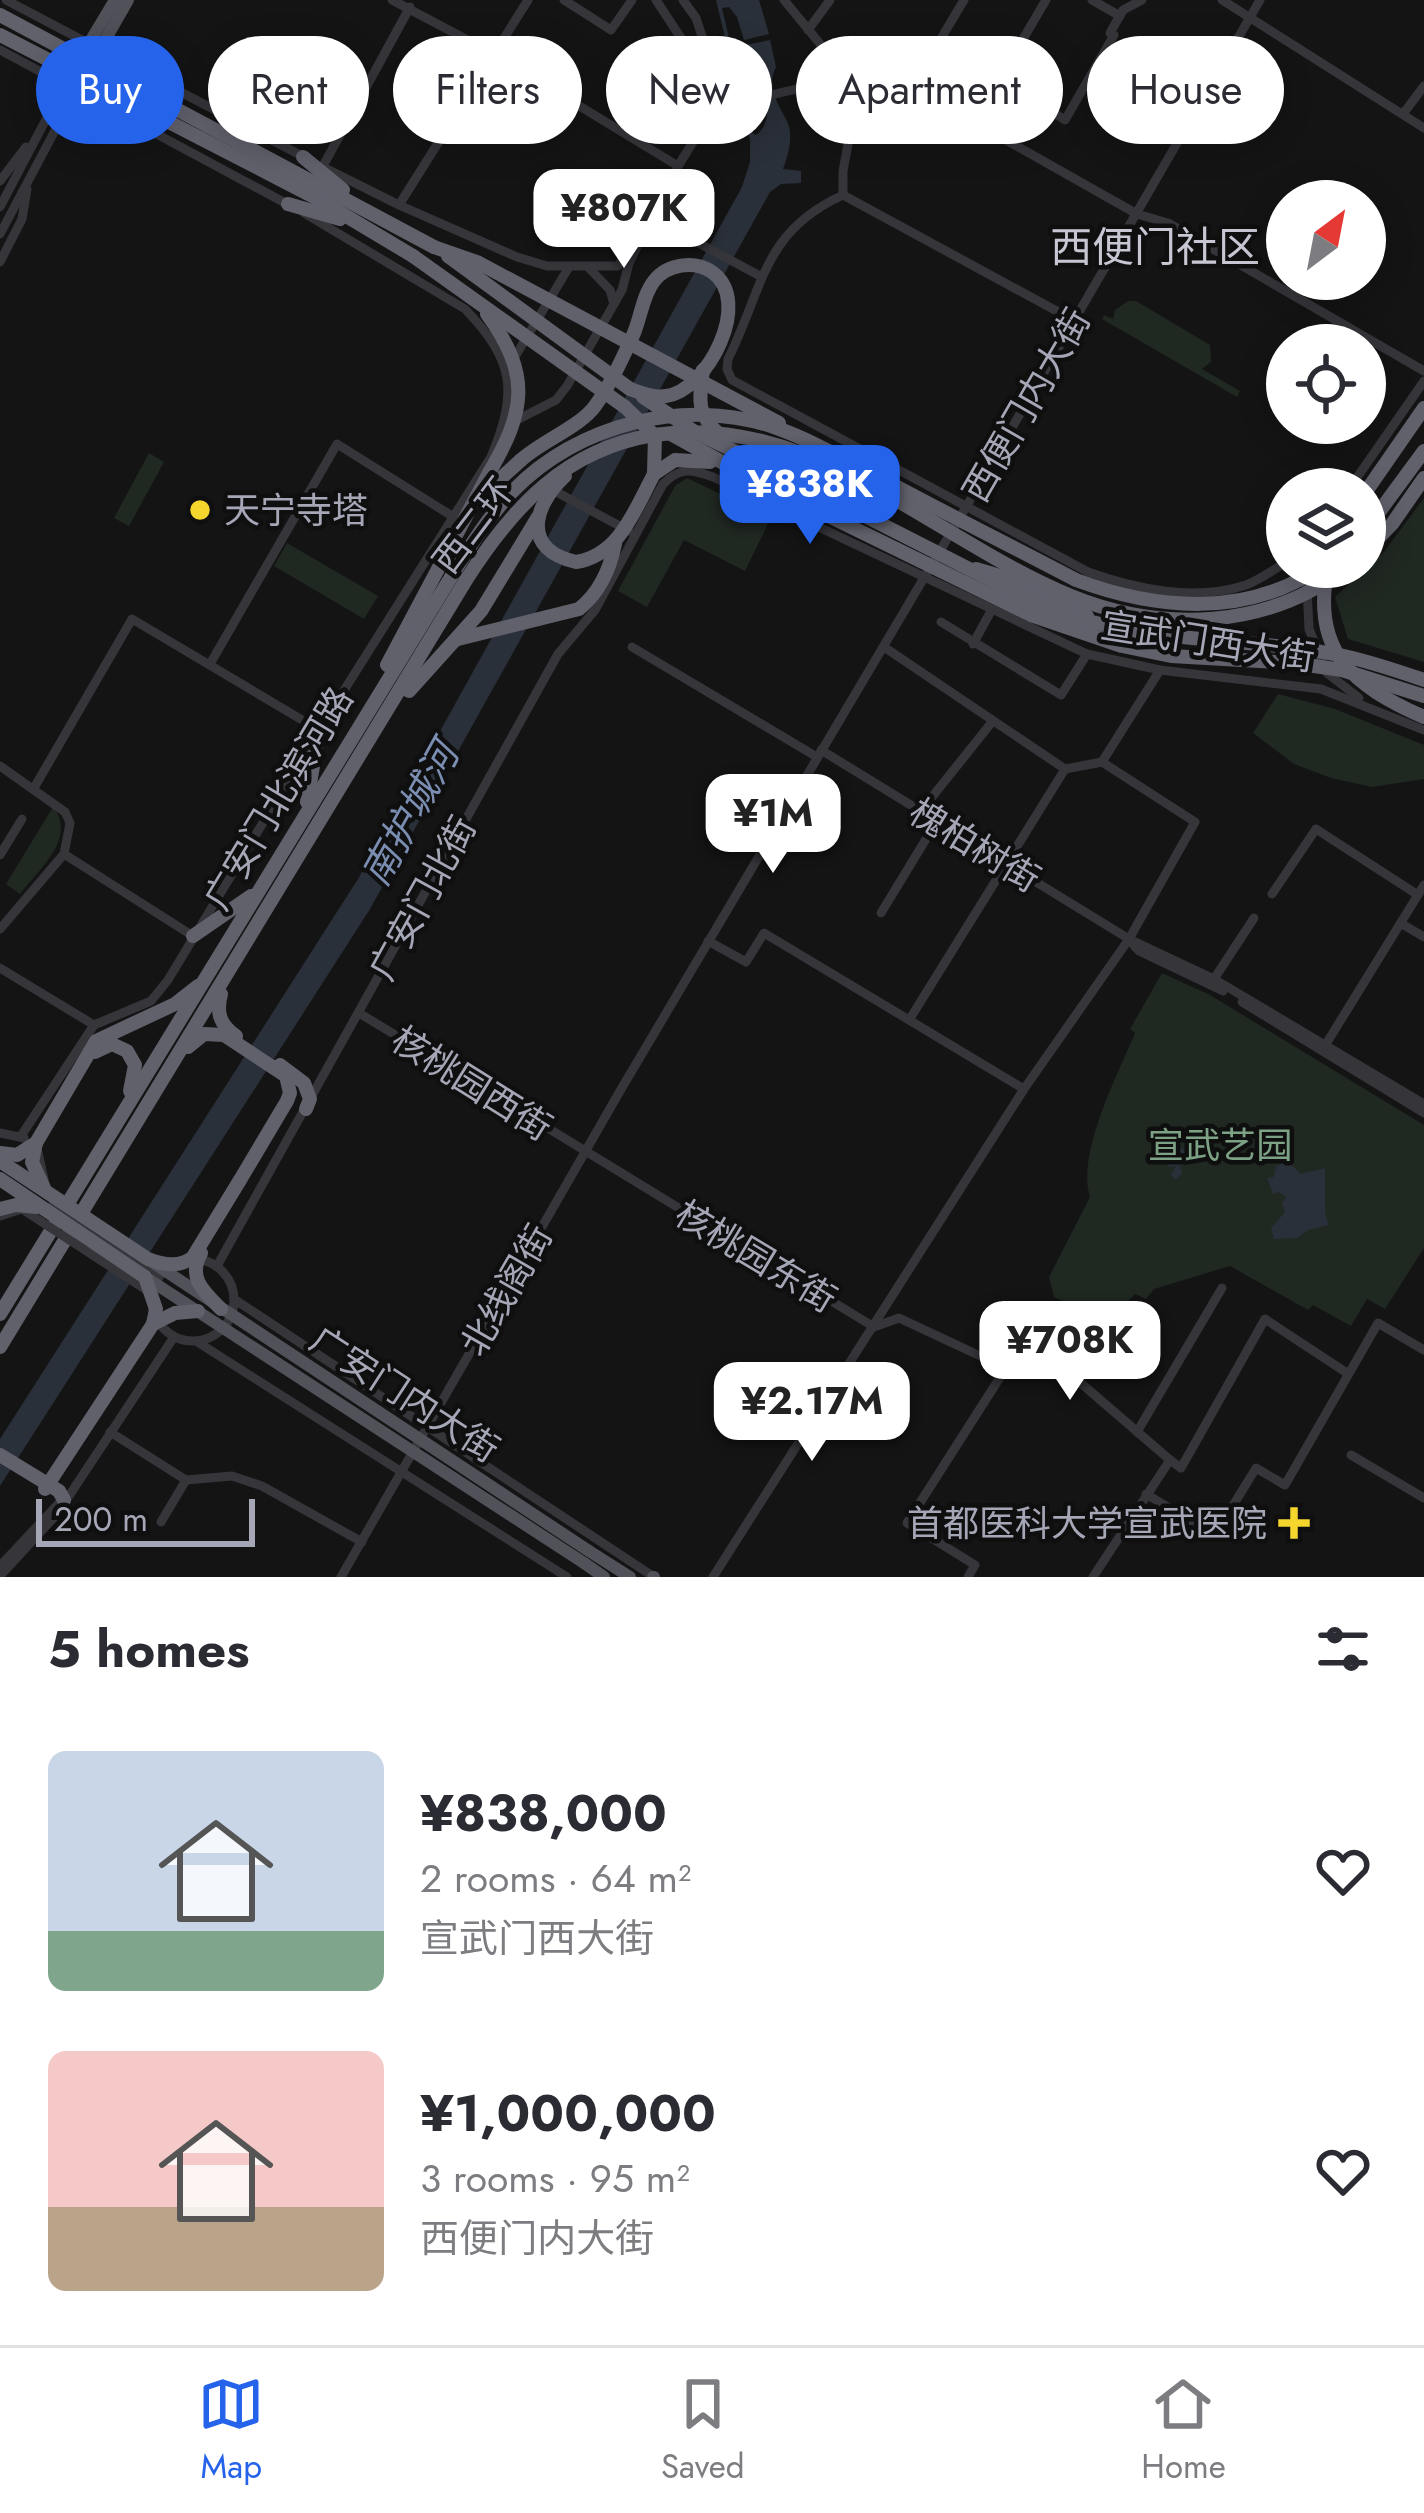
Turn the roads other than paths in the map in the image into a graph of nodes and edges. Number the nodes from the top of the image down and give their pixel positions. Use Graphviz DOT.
graph roads {
  1 [pos="6,0"];
  2 [pos="116,0"];
  3 [pos="128,0"];
  4 [pos="392,0"];
  5 [pos="528,0"];
  6 [pos="563,0"];
  7 [pos="632,0"];
  8 [pos="656,0"];
  9 [pos="683,0"];
  10 [pos="784,0"];
  11 [pos="830,0"];
  12 [pos="964,0"];
  13 [pos="1046,0"];
  14 [pos="1092,0"];
  15 [pos="1146,0"];
  16 [pos="1211,0"];
  17 [pos="1222,0"];
  18 [pos="1260,0"];
  19 [pos="410,7"];
  20 [pos="0,15"];
  21 [pos="1120,16"];
  22 [pos="1248,20"];
  23 [pos="47,22"];
  24 [pos="808,29"];
  25 [pos="0,35"];
  26 [pos="75,36"];
  27 [pos="100,36"];
  28 [pos="102,36"];
  29 [pos="462,36"];
  30 [pos="505,36"];
  31 [pos="680,36"];
  32 [pos="702,36"];
  33 [pos="814,36"];
  34 [pos="942,36"];
  35 [pos="0,50"];
  36 [pos="24,63"];
  37 [pos="36,70"];
  38 [pos="1424,86"];
  39 [pos="184,94"];
  40 [pos="582,108"];
  41 [pos="1402,114"];
  42 [pos="1424,128"];
  43 [pos="203,132"];
  44 [pos="36,134"];
  45 [pos="36,138"];
  46 [pos="45,144"];
  47 [pos="176,144"];
  48 [pos="437,144"];
  49 [pos="692,144"];
  50 [pos="849,144"];
  51 [pos="1013,144"];
  52 [pos="303,157"];
  53 [pos="323,166"];
  54 [pos="678,166"];
  55 [pos="0,181"];
  56 [pos="28,182"];
  57 [pos="843,195"];
  58 [pos="287,204"];
  59 [pos="399,205"];
  60 [pos="0,207"];
  61 [pos="365,209"];
  62 [pos="1137,214"];
  63 [pos="652,218"];
  64 [pos="359,224"];
  65 [pos="0,234"];
  66 [pos="428,243"];
  67 [pos="0,262"];
  68 [pos="588,266"];
  69 [pos="569,267"];
  70 [pos="762,278"];
  71 [pos="477,300"];
  72 [pos="614,304"];
  73 [pos="1075,321"];
  74 [pos="507,369"];
  75 [pos="1424,371"];
  76 [pos="1424,381"];
  77 [pos="609,383"];
  78 [pos="695,387"];
  79 [pos="630,389"];
  80 [pos="509,395"];
  81 [pos="625,407"];
  82 [pos="1424,408"];
  83 [pos="536,409"];
  84 [pos="503,428"];
  85 [pos="809,442"];
  86 [pos="1424,451"];
  87 [pos="587,457"];
  88 [pos="1364,468"];
  89 [pos="1383,468"];
  90 [pos="493,470"];
  91 [pos="654,474"];
  92 [pos="748,476"];
  93 [pos="713,477"];
  94 [pos="1424,478"];
  95 [pos="818,492"];
  96 [pos="554,494"];
  97 [pos="941,494"];
  98 [pos="1386,503"];
  99 [pos="966,507"];
  100 [pos="459,515"];
  101 [pos="1386,530"];
  102 [pos="636,535"];
  103 [pos="615,544"];
  104 [pos="901,566"];
  105 [pos="1266,574"];
  106 [pos="460,577"];
  107 [pos="925,578"];
  108 [pos="1282,588"];
  109 [pos="1307,588"];
  110 [pos="1319,588"];
  111 [pos="1323,588"];
  112 [pos="991,611"];
  113 [pos="941,622"];
  114 [pos="454,641"];
  115 [pos="973,644"];
  116 [pos="632,647"];
  117 [pos="884,647"];
  118 [pos="1087,654"];
  119 [pos="1321,658"];
  120 [pos="210,664"];
  121 [pos="1160,670"];
  122 [pos="1424,680"];
  123 [pos="1300,685"];
  124 [pos="1424,695"];
  125 [pos="1370,706"];
  126 [pos="1424,717"];
  127 [pos="362,718"];
  128 [pos="992,722"];
  129 [pos="380,728"];
  130 [pos="319,730"];
  131 [pos="1424,730"];
  132 [pos="819,753"];
  133 [pos="1102,762"];
  134 [pos="0,766"];
  135 [pos="1065,769"];
  136 [pos="34,788"];
  137 [pos="305,810"];
  138 [pos="920,812"];
  139 [pos="22,819"];
  140 [pos="938,821"];
  141 [pos="64,854"];
  142 [pos="0,855"];
  143 [pos="1009,865"];
  144 [pos="1421,890"];
  145 [pos="255,893"];
  146 [pos="1272,894"];
  147 [pos="881,914"];
  148 [pos="1254,918"];
  149 [pos="1402,924"];
  150 [pos="1,927"];
  151 [pos="194,936"];
  152 [pos="1424,937"];
  153 [pos="1129,939"];
  154 [pos="708,941"];
  155 [pos="235,962"];
  156 [pos="0,968"];
  157 [pos="206,978"];
  158 [pos="1214,979"];
  159 [pos="359,1013"];
  160 [pos="911,1017"];
  161 [pos="94,1025"];
  162 [pos="239,1041"];
  163 [pos="1324,1047"];
  164 [pos="85,1061"];
  165 [pos="289,1073"];
  166 [pos="164,1080"];
  167 [pos="1024,1089"];
  168 [pos="1424,1108"];
  169 [pos="306,1109"];
  170 [pos="123,1114"];
  171 [pos="0,1133"];
  172 [pos="28,1140"];
  173 [pos="584,1153"];
  174 [pos="0,1157"];
  175 [pos="0,1179"];
  176 [pos="242,1181"];
  177 [pos="43,1195"];
  178 [pos="25,1211"];
  179 [pos="0,1213"];
  180 [pos="148,1259"];
  181 [pos="170,1265"];
  182 [pos="217,1266"];
  183 [pos="152,1277"];
  184 [pos="1222,1288"];
  185 [pos="152,1294"];
  186 [pos="228,1304"];
  187 [pos="198,1311"];
  188 [pos="0,1314"];
  189 [pos="153,1324"];
  190 [pos="874,1327"];
  191 [pos="174,1337"];
  192 [pos="199,1343"];
  193 [pos="0,1347"];
  194 [pos="1424,1350"];
  195 [pos="1006,1368"];
  196 [pos="1347,1373"];
  197 [pos="428,1427"];
  198 [pos="110,1432"];
  199 [pos="1137,1432"];
  200 [pos="1351,1455"];
  201 [pos="0,1459"];
  202 [pos="1170,1460"];
  203 [pos="402,1471"];
  204 [pos="41,1479"];
  205 [pos="186,1480"];
  206 [pos="1147,1494"];
  207 [pos="1424,1498"];
  208 [pos="64,1500"];
  209 [pos="161,1522"];
  210 [pos="362,1542"];
  211 [pos="587,1557"];
  212 [pos="0,1566"];
  213 [pos="0,1576"];
  214 [pos="340,1577"];
  215 [pos="567,1577"];
  216 [pos="604,1577"];
  217 [pos="630,1577"];
  218 [pos="654,1577"];
  219 [pos="713,1577"];
  220 [pos="968,1577"];
  221 [pos="1093,1577"];
  1 -- 23 [label="street"];
  2 -- 27 [label="main road"];
  3 -- 28 [label="main road"];
  4 -- 19 [label="street"];
  5 -- 30 [label="street"];
  6 -- 7 [label="street"];
  8 -- 31 [label="street"];
  9 -- 32 [label="street"];
  10 -- 24 [label="street"];
  11 -- 24 [label="street"];
  12 -- 34 [label="street"];
  13 -- 21 [label="street"];
  14 -- 21 [label="street"];
  15 -- 21 [label="street"];
  16 -- 22 [label="street"];
  17 -- 22 [label="street"];
  18 -- 22 [label="street, 西便门内大街"];
  19 -- 29 [label="street"];
  19 -- 53 [label="street"];
  20 -- 43 [label="highway, bridge"];
  22 -- 41 [label="street"];
  22 -- 62 [label="street, 西便门内大街"];
  23 -- 26 [label="street"];
  23 -- 36 [label="street"];
  24 -- 33 [label="street"];
  25 -- 43 [label="highway, bridge"];
  35 -- 36 [label="street"];
  36 -- 37 [label="street"];
  38 -- 41 [label="street"];
  39 -- 52 [label="street"];
  40 -- 54 [label="street"];
  41 -- 42 [label="street"];
  43 -- 61 [label="highway"];
  43 -- 64 [label="highway"];
  44 -- 55 [label="street"];
  45 -- 60 [label="street"];
  46 -- 56 [label="street"];
  47 -- 58 [label="street"];
  48 -- 59 [label="street"];
  49 -- 54 [label="street"];
  50 -- 57 [label="street"];
  51 -- 62 [label="street"];
  52 -- 53 [label="street"];
  52 -- 61 [label="highway"];
  53 -- 59 [label="street"];
  54 -- 63 [label="street"];
  56 -- 65 [label="street"];
  56 -- 67 [label="street"];
  57 -- 70 [label="street"];
  57 -- 73 [label="street"];
  58 -- 64 [label="highway"];
  58 -- 74 [label="street"];
  59 -- 69 [label="street"];
  61 -- 66 [label="highway"];
  62 -- 73 [label="street, 西便门内大街"];
  62 -- 75 [label="street"];
  63 -- 68 [label="street"];
  63 -- 70 [label="street"];
  63 -- 72 [label="street"];
  64 -- 71 [label="highway, 宣武门西大街, bridge"];
  66 -- 79 [label="highway, bridge"];
  66 -- 85 [label="highway, bridge"];
  68 -- 69 [label="street"];
  68 -- 72 [label="street"];
  69 -- 74 [label="street"];
  70 -- 97 [label="street, 宣武门西大街"];
  71 -- 81 [label="highway, 宣武门西大街, bridge"];
  71 -- 90 [label="highway, bridge"];
  72 -- 83 [label="street"];
  73 -- 99 [label="street, 西便门内大街"];
  74 -- 80 [label="street"];
  76 -- 88 [label="street"];
  77 -- 78 [label="highway"];
  77 -- 90 [label="highway, bridge"];
  77 -- 96 [label="highway"];
  78 -- 79 [label="highway"];
  78 -- 95 [label="highway, bridge"];
  79 -- 95 [label="highway, bridge"];
  80 -- 83 [label="street"];
  80 -- 84 [label="street"];
  81 -- 91 [label="highway, bridge"];
  81 -- 92 [label="highway, 宣武门西大街, bridge"];
  82 -- 89 [label="highway"];
  83 -- 84 [label="street"];
  84 -- 90 [label="street"];
  85 -- 106 [label="highway, 西二环, bridge"];
  85 -- 108 [label="highway, 西二环, bridge"];
  86 -- 98 [label="highway"];
  87 -- 103 [label="highway, bridge"];
  87 -- 106 [label="highway, 西二环, bridge"];
  87 -- 110 [label="highway, 西二环, bridge"];
  90 -- 96 [label="street"];
  90 -- 100 [label="highway"];
  91 -- 92 [label="highway"];
  91 -- 103 [label="highway, bridge"];
  92 -- 124 [label="highway, 宣武门西大街, bridge"];
  93 -- 102 [label="street, 广安门北街"];
  93 -- 104 [label="street, 宣武门西大街"];
  94 -- 101 [label="highway"];
  95 -- 122 [label="highway, 宣武门西大街, bridge"];
  96 -- 102 [label="street"];
  96 -- 114 [label="highway"];
  97 -- 99 [label="street, 宣武门西大街"];
  97 -- 104 [label="street"];
  99 -- 105 [label="street, 宣武门西大街"];
  99 -- 107 [label="street, 西便门内大街"];
  100 -- 120 [label="street"];
  100 -- 127 [label="highway"];
  100 -- 130 [label="street, 广安门北滨河路"];
  102 -- 159 [label="street, 广安门北街"];
  103 -- 114 [label="highway"];
  104 -- 107 [label="street, 宣武门西大街"];
  106 -- 127 [label="highway, 西二环"];
  106 -- 129 [label="highway, 西二环"];
  107 -- 112 [label="street, 宣武门西大街"];
  107 -- 117 [label="street, 西便门内大街"];
  109 -- 119 [label="street, 宣武门西大街"];
  111 -- 126 [label="highway"];
  112 -- 115 [label="street"];
  112 -- 118 [label="street, 宣武门西大街"];
  113 -- 115 [label="street"];
  114 -- 129 [label="highway"];
  115 -- 118 [label="street"];
  116 -- 132 [label="street, 槐柏树街"];
  117 -- 128 [label="street"];
  117 -- 132 [label="street, 西便门内大街"];
  118 -- 121 [label="street, 宣武门西大街"];
  119 -- 123 [label="street"];
  119 -- 125 [label="street, 宣武门西大街"];
  120 -- 130 [label="street"];
  120 -- 136 [label="street"];
  121 -- 123 [label="street, 宣武门西大街"];
  121 -- 133 [label="street"];
  123 -- 125 [label="street, 宣武门西大街"];
  125 -- 131 [label="street, 宣武门西大街"];
  127 -- 137 [label="highway, 西二环"];
  128 -- 135 [label="street"];
  128 -- 138 [label="street"];
  129 -- 155 [label="highway, 西二环"];
  130 -- 137 [label="highway"];
  130 -- 151 [label="street, 广安门北滨河路"];
  132 -- 138 [label="street, 槐柏树街"];
  132 -- 154 [label="street, 西便门内大街"];
  133 -- 135 [label="street"];
  133 -- 153 [label="street"];
  134 -- 136 [label="street"];
  135 -- 143 [label="street"];
  136 -- 141 [label="street"];
  137 -- 145 [label="highway, 西二环"];
  138 -- 140 [label="street, 槐柏树街"];
  139 -- 142 [label="street"];
  140 -- 143 [label="street, 槐柏树街"];
  140 -- 147 [label="street"];
  141 -- 150 [label="street"];
  141 -- 151 [label="street"];
  143 -- 153 [label="street, 槐柏树街"];
  143 -- 160 [label="street"];
  144 -- 146 [label="street"];
  144 -- 149 [label="street"];
  145 -- 151 [label="highway"];
  145 -- 157 [label="highway, 西二环"];
  148 -- 158 [label="street"];
  149 -- 152 [label="street"];
  149 -- 163 [label="street"];
  151 -- 161 [label="street, 广安门北滨河路"];
  153 -- 158 [label="street, 槐柏树街"];
  153 -- 163 [label="street, 槐柏树街"];
  153 -- 167 [label="street"];
  154 -- 160 [label="street"];
  154 -- 173 [label="street, 西便门内大街"];
  155 -- 162 [label="highway"];
  155 -- 166 [label="highway, 西二环"];
  156 -- 161 [label="street"];
  157 -- 164 [label="highway"];
  157 -- 170 [label="highway, 西二环"];
  158 -- 163 [label="street, 槐柏树街"];
  159 -- 169 [label="street, 广安门北街"];
  159 -- 173 [label="street, 核桃园西街"];
  160 -- 167 [label="street"];
  161 -- 172 [label="street"];
  162 -- 165 [label="highway"];
  162 -- 166 [label="highway"];
  163 -- 168 [label="street, 槐柏树街"];
  164 -- 170 [label="highway"];
  164 -- 172 [label="highway"];
  165 -- 169 [label="highway"];
  165 -- 176 [label="highway"];
  166 -- 193 [label="highway, 西二环"];
  167 -- 190 [label="street"];
  169 -- 182 [label="street, 广安门北街"];
  170 -- 188 [label="highway, 西二环"];
  171 -- 172 [label="street"];
  172 -- 174 [label="highway, bridge"];
  172 -- 177 [label="highway, bridge"];
  173 -- 190 [label="street, 核桃园东街"];
  173 -- 197 [label="street, 北线阁街"];
  174 -- 177 [label="highway, bridge"];
  175 -- 177 [label="highway, bridge"];
  176 -- 180 [label="highway, bridge"];
  176 -- 186 [label="highway, bridge"];
  177 -- 178 [label="street"];
  177 -- 179 [label="highway, bridge"];
  177 -- 180 [label="highway, bridge"];
  177 -- 181 [label="street, bridge"];
  177 -- 183 [label="highway, bridge"];
  178 -- 179 [label="street"];
  178 -- 185 [label="street, bridge"];
  180 -- 186 [label="main road, 广安门内大街, bridge"];
  181 -- 182 [label="street"];
  181 -- 183 [label="street"];
  182 -- 186 [label="street"];
  183 -- 185 [label="street"];
  183 -- 187 [label="main road, 广安门内大街, bridge"];
  183 -- 189 [label="highway, bridge"];
  184 -- 199 [label="street"];
  185 -- 191 [label="street"];
  186 -- 192 [label="street"];
  186 -- 197 [label="street, 广安门内大街"];
  186 -- 211 [label="main road, 广安门内大街, bridge"];
  187 -- 189 [label="highway, bridge"];
  187 -- 211 [label="main road, 广安门内大街, bridge"];
  189 -- 204 [label="highway"];
  190 -- 195 [label="street, 核桃园东街"];
  190 -- 219 [label="street"];
  191 -- 192 [label="street, 广安门内大街"];
  191 -- 198 [label="street"];
  192 -- 203 [label="street, 广安门内大街"];
  194 -- 196 [label="street"];
  195 -- 199 [label="street"];
  195 -- 220 [label="street"];
  196 -- 202 [label="street"];
  196 -- 206 [label="street"];
  197 -- 203 [label="street, 北线阁街"];
  197 -- 218 [label="street, 广安门内大街"];
  198 -- 205 [label="street"];
  198 -- 208 [label="street"];
  199 -- 202 [label="street"];
  200 -- 207 [label="street"];
  201 -- 204 [label="highway"];
  202 -- 206 [label="street"];
  203 -- 210 [label="street, 北线阁街"];
  203 -- 215 [label="street, 广安门内大街"];
  204 -- 208 [label="highway"];
  205 -- 209 [label="street"];
  205 -- 210 [label="street"];
  206 -- 221 [label="street"];
  208 -- 212 [label="street"];
  208 -- 213 [label="street"];
  210 -- 214 [label="street, 北线阁街"];
  211 -- 216 [label="main road, 广安门内大街"];
  211 -- 217 [label="main road, 广安门内大街"];
}
